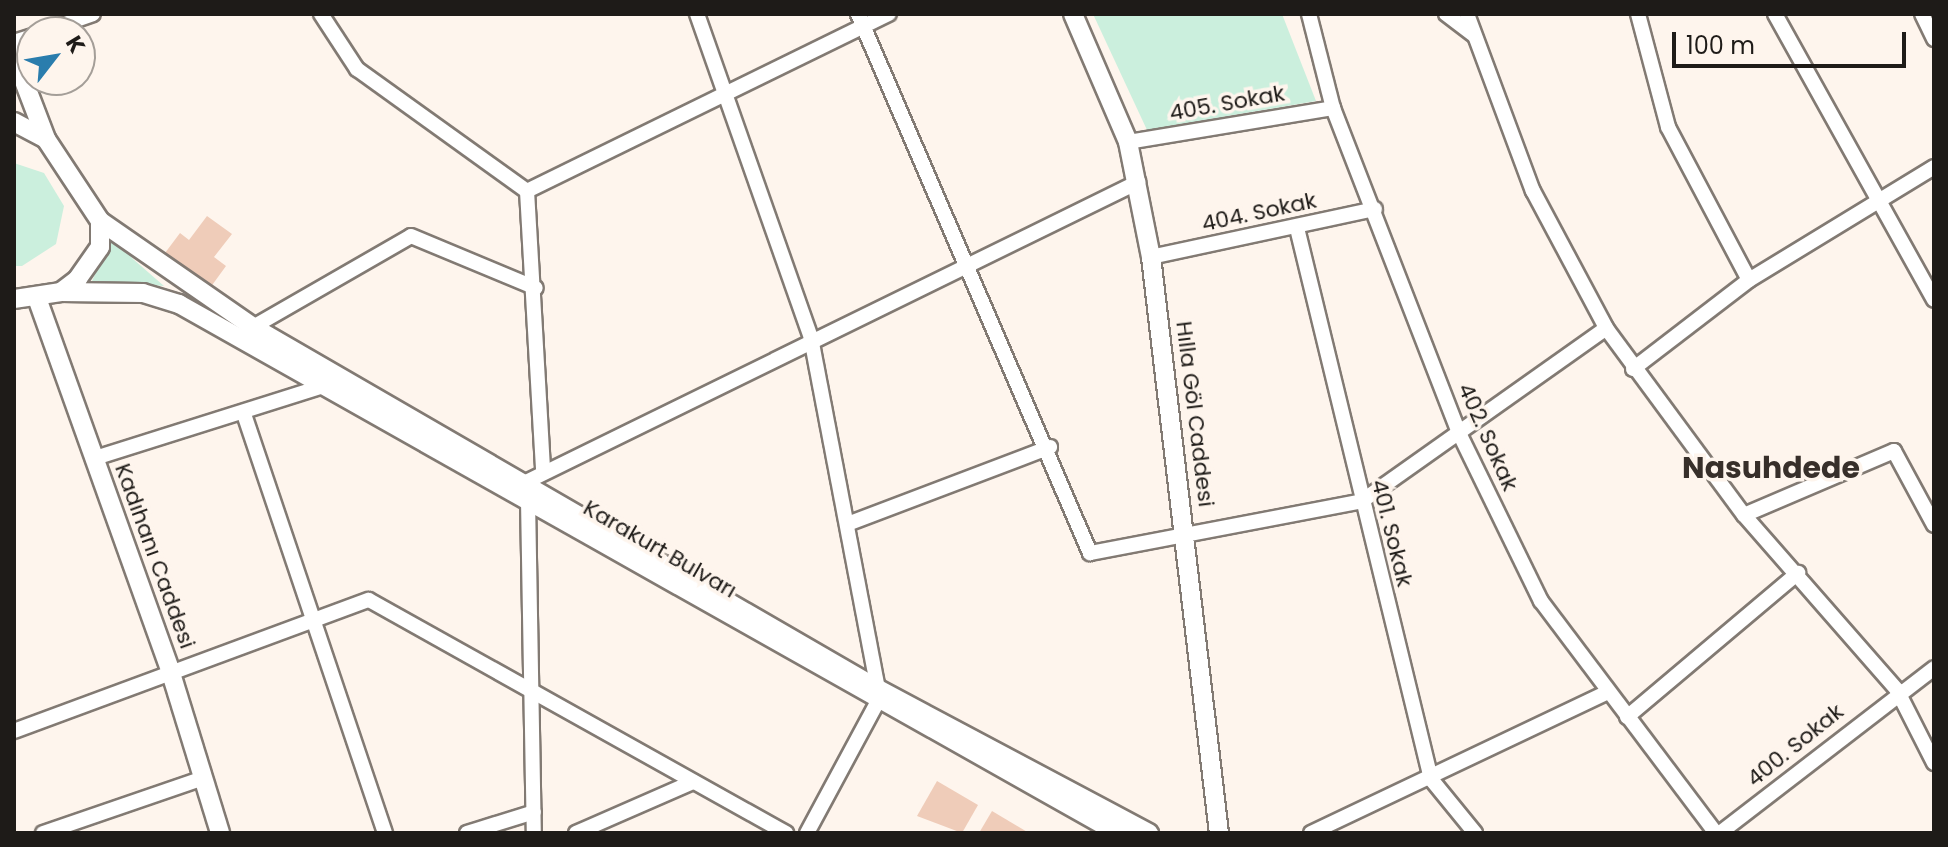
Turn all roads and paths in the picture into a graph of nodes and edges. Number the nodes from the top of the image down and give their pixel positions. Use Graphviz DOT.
graph roads {
  1 [pos="321,14"];
  2 [pos="697,14"];
  3 [pos="889,14"];
  4 [pos="1073,14"];
  5 [pos="1309,14"];
  6 [pos="1446,14"];
  7 [pos="1467,14"];
  8 [pos="1638,14"];
  9 [pos="1775,14"];
  10 [pos="1922,14"];
  11 [pos="861,20"];
  12 [pos="1474,35"];
  13 [pos="1934,39"];
  14 [pos="14,55"];
  15 [pos="724,96"];
  16 [pos="1333,108"];
  17 [pos="14,122"];
  18 [pos="46,139"];
  19 [pos="1128,142"];
  20 [pos="1934,167"];
  21 [pos="1138,182"];
  22 [pos="527,191"];
  23 [pos="1882,198"];
  24 [pos="1375,209"];
  25 [pos="100,221"];
  26 [pos="1297,228"];
  27 [pos="1151,257"];
  28 [pos="966,266"];
  29 [pos="1749,280"];
  30 [pos="536,288"];
  31 [pos="61,292"];
  32 [pos="37,298"];
  33 [pos="14,299"];
  34 [pos="1934,300"];
  35 [pos="253,327"];
  36 [pos="1606,328"];
  37 [pos="811,338"];
  38 [pos="1633,369"];
  39 [pos="327,385"];
  40 [pos="244,414"];
  41 [pos="1460,435"];
  42 [pos="1050,447"];
  43 [pos="95,458"];
  44 [pos="543,469"];
  45 [pos="527,491"];
  46 [pos="1362,501"];
  47 [pos="1744,515"];
  48 [pos="1932,515"];
  49 [pos="850,523"];
  50 [pos="1186,535"];
  51 [pos="1798,573"];
  52 [pos="316,618"];
  53 [pos="1934,668"];
  54 [pos="170,670"];
  55 [pos="1897,690"];
  56 [pos="531,692"];
  57 [pos="1608,692"];
  58 [pos="877,696"];
  59 [pos="1627,717"];
  60 [pos="14,731"];
  61 [pos="1934,763"];
  62 [pos="204,778"];
  63 [pos="1431,779"];
  64 [pos="693,782"];
  65 [pos="534,812"];
  66 [pos="43,833"];
  67 [pos="220,833"];
  68 [pos="385,833"];
  69 [pos="467,833"];
  70 [pos="534,833"];
  71 [pos="576,833"];
  72 [pos="786,833"];
  73 [pos="807,833"];
  74 [pos="1118,833"];
  75 [pos="1149,833"];
  76 [pos="1219,833"];
  77 [pos="1311,833"];
  78 [pos="1475,833"];
  79 [pos="1718,833"];
  1 -- 22 [label="street"];
  2 -- 15 [label="street"];
  3 -- 11 [label="street"];
  4 -- 19 [label="main road, Hılla Göl Caddesi"];
  5 -- 16 [label="street, 402. Sokak"];
  6 -- 12 [label="street"];
  7 -- 12 [label="street"];
  8 -- 29 [label="street"];
  9 -- 23 [label="street"];
  10 -- 13 [label="street"];
  11 -- 15 [label="street"];
  11 -- 28 [label="street"];
  12 -- 36 [label="street"];
  14 -- 18 [label="main road"];
  15 -- 22 [label="street"];
  15 -- 37 [label="street"];
  16 -- 19 [label="street, 405. Sokak"];
  16 -- 24 [label="street, 402. Sokak"];
  17 -- 18 [label="main road"];
  18 -- 25 [label="main road"];
  19 -- 21 [label="main road, Hılla Göl Caddesi"];
  20 -- 23 [label="street"];
  21 -- 27 [label="main road, Hılla Göl Caddesi"];
  21 -- 28 [label="street"];
  22 -- 30 [label="street"];
  23 -- 29 [label="street"];
  23 -- 34 [label="street"];
  24 -- 26 [label="street, 404. Sokak"];
  24 -- 41 [label="street, 402. Sokak"];
  25 -- 31 [label="main road"];
  25 -- 35 [label="main road, Karakurt Bulvarı"];
  26 -- 27 [label="street, 404. Sokak"];
  26 -- 46 [label="street, 401. Sokak"];
  27 -- 50 [label="main road, Hılla Göl Caddesi"];
  28 -- 37 [label="street"];
  28 -- 42 [label="street"];
  29 -- 38 [label="street"];
  30 -- 35 [label="street"];
  30 -- 44 [label="street"];
  31 -- 32 [label="main road"];
  31 -- 39 [label="main road, Karakurt Bulvarı"];
  32 -- 33 [label="main road"];
  32 -- 43 [label="main road, Kadıhanı Caddesi"];
  35 -- 45 [label="main road, Karakurt Bulvarı"];
  36 -- 38 [label="street"];
  36 -- 41 [label="street"];
  37 -- 44 [label="street"];
  37 -- 49 [label="street"];
  38 -- 47 [label="street"];
  39 -- 40 [label="street"];
  39 -- 45 [label="main road, Karakurt Bulvarı"];
  40 -- 43 [label="street"];
  40 -- 52 [label="street"];
  41 -- 46 [label="street"];
  41 -- 57 [label="street, 402. Sokak"];
  42 -- 49 [label="street"];
  42 -- 50 [label="street"];
  43 -- 54 [label="main road, Kadıhanı Caddesi"];
  44 -- 45 [label="street"];
  45 -- 56 [label="street"];
  45 -- 58 [label="main road, Karakurt Bulvarı"];
  46 -- 50 [label="street"];
  46 -- 63 [label="street, 401. Sokak"];
  47 -- 48 [label="street"];
  47 -- 51 [label="street"];
  49 -- 58 [label="street"];
  50 -- 76 [label="main road, Hılla Göl Caddesi"];
  51 -- 55 [label="street"];
  51 -- 59 [label="street"];
  52 -- 54 [label="street"];
  52 -- 56 [label="street"];
  52 -- 68 [label="street"];
  53 -- 55 [label="street, 400. Sokak"];
  54 -- 60 [label="street"];
  54 -- 62 [label="main road, Kadıhanı Caddesi"];
  55 -- 61 [label="street"];
  55 -- 79 [label="street, 400. Sokak"];
  56 -- 64 [label="street"];
  56 -- 65 [label="street"];
  57 -- 59 [label="street, 402. Sokak"];
  57 -- 63 [label="street"];
  58 -- 73 [label="street"];
  58 -- 74 [label="main road, Karakurt Bulvarı"];
  58 -- 75 [label="main road, Karakurt Bulvarı"];
  59 -- 79 [label="street, 402. Sokak"];
  62 -- 66 [label="street"];
  62 -- 67 [label="main road, Kadıhanı Caddesi"];
  63 -- 77 [label="street"];
  63 -- 78 [label="street, 401. Sokak"];
  64 -- 71 [label="street"];
  64 -- 72 [label="street"];
  65 -- 69 [label="street"];
  65 -- 70 [label="street"];
}
